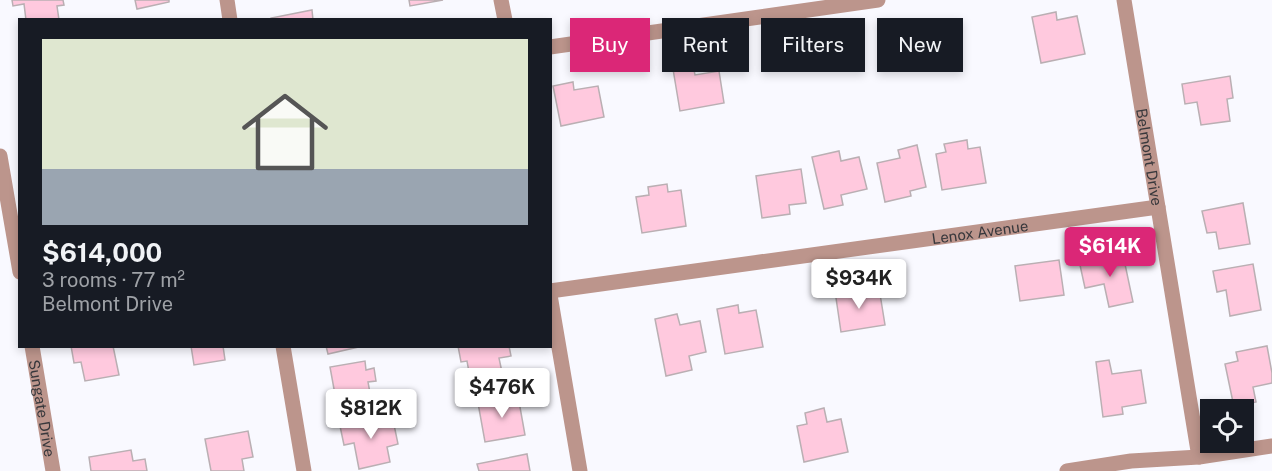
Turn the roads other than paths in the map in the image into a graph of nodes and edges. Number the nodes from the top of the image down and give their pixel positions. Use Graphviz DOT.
graph roads {
  1 [pos="227,0"];
  2 [pos="501,0"];
  3 [pos="878,0"];
  4 [pos="1124,0"];
  5 [pos="230,18"];
  6 [pos="505,18"];
  7 [pos="552,47"];
  8 [pos="0,156"];
  9 [pos="1158,207"];
  10 [pos="18,260"];
  11 [pos="552,291"];
  12 [pos="552,307"];
  13 [pos="32,348"];
  14 [pos="283,348"];
  15 [pos="1272,446"];
  16 [pos="1199,457"];
  17 [pos="53,471"];
  18 [pos="304,471"];
  19 [pos="580,471"];
  20 [pos="1069,471"];
  1 -- 5 [label="street"];
  2 -- 6 [label="street"];
  3 -- 7 [label="street"];
  4 -- 9 [label="street, Belmont Drive"];
  8 -- 10 [label="street"];
  9 -- 11 [label="street, Lenox Avenue"];
  9 -- 16 [label="street, Belmont Drive"];
  12 -- 19 [label="street"];
  13 -- 17 [label="street, Sungate Drive"];
  14 -- 18 [label="street"];
  15 -- 16 [label="street"];
  16 -- 20 [label="street"];
}
